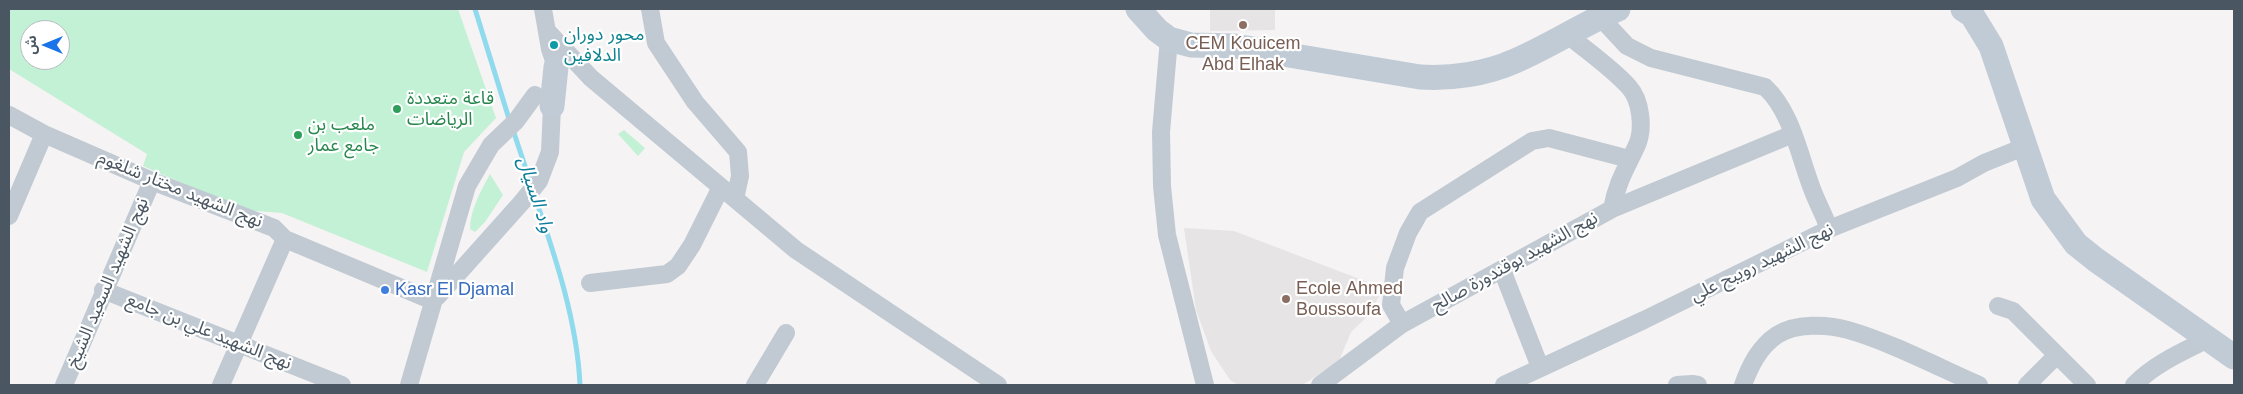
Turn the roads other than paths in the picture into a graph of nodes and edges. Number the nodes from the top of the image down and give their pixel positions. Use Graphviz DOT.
graph roads {
  1 [pos="543,9"];
  2 [pos="650,9"];
  3 [pos="1138,9"];
  4 [pos="1963,9"];
  5 [pos="1609,13"];
  6 [pos="547,32"];
  7 [pos="1568,34"];
  8 [pos="1169,39"];
  9 [pos="556,67"];
  10 [pos="544,100"];
  11 [pos="9,115"];
  12 [pos="44,134"];
  13 [pos="1793,134"];
  14 [pos="2024,147"];
  15 [pos="1629,159"];
  16 [pos="152,181"];
  17 [pos="721,187"];
  18 [pos="735,199"];
  19 [pos="1612,209"];
  20 [pos="9,216"];
  21 [pos="1829,229"];
  22 [pos="285,239"];
  23 [pos="1502,270"];
  24 [pos="590,283"];
  25 [pos="103,290"];
  26 [pos="433,301"];
  27 [pos="1998,306"];
  28 [pos="1402,324"];
  29 [pos="786,333"];
  30 [pos="2208,339"];
  31 [pos="239,343"];
  32 [pos="2056,355"];
  33 [pos="2234,357"];
  34 [pos="1532,376"];
  35 [pos="64,385"];
  36 [pos="221,385"];
  37 [pos="342,385"];
  38 [pos="408,385"];
  39 [pos="755,385"];
  40 [pos="998,385"];
  41 [pos="1205,385"];
  42 [pos="1320,385"];
  43 [pos="1504,385"];
  44 [pos="1677,385"];
  45 [pos="1698,385"];
  46 [pos="1744,385"];
  47 [pos="1979,385"];
  48 [pos="2027,385"];
  49 [pos="2087,385"];
  50 [pos="2134,385"];
  1 -- 6 [label="street"];
  2 -- 18 [label="street"];
  3 -- 8 [label="main road"];
  4 -- 14 [label="main road"];
  5 -- 7 [label="main road"];
  5 -- 13 [label="street"];
  6 -- 9 [label="street"];
  6 -- 17 [label="street"];
  7 -- 8 [label="main road"];
  7 -- 15 [label="street, نهج الشهيد بوقندورة صالح"];
  8 -- 41 [label="street"];
  9 -- 10 [label="main road"];
  10 -- 26 [label="street"];
  10 -- 26 [label="street"];
  11 -- 12 [label="street, نهج الشهيد مختار شلغوم"];
  12 -- 16 [label="street, نهج الشهيد مختار شلغوم"];
  12 -- 20 [label="street"];
  13 -- 19 [label="street"];
  13 -- 21 [label="street"];
  14 -- 21 [label="street, نهج الشهيد رويبح علي"];
  14 -- 30 [label="main road"];
  15 -- 19 [label="street, نهج الشهيد بوقندورة صالح"];
  15 -- 28 [label="street"];
  16 -- 22 [label="street, نهج الشهيد مختار شلغوم"];
  16 -- 25 [label="street, نهج الشهيد السعيد الشيخ"];
  17 -- 18 [label="street"];
  17 -- 24 [label="street"];
  18 -- 40 [label="street"];
  19 -- 23 [label="street, نهج الشهيد بوقندورة صالح"];
  21 -- 34 [label="street, نهج الشهيد رويبح علي"];
  22 -- 26 [label="street, نهج الشهيد مختار شلغوم"];
  22 -- 31 [label="street"];
  23 -- 28 [label="street, نهج الشهيد بوقندورة صالح"];
  23 -- 34 [label="street"];
  25 -- 31 [label="street, نهج الشهيد علي بن جامع"];
  25 -- 35 [label="street, نهج الشهيد السعيد الشيخ"];
  26 -- 38 [label="street"];
  27 -- 32 [label="street"];
  28 -- 42 [label="street, نهج الشهيد بوقندورة صالح"];
  29 -- 39 [label="street"];
  30 -- 33 [label="main road"];
  30 -- 50 [label="street"];
  31 -- 36 [label="street"];
  31 -- 37 [label="street, نهج الشهيد علي بن جامع"];
  32 -- 48 [label="street"];
  32 -- 49 [label="street"];
  34 -- 43 [label="street, نهج الشهيد رويبح علي"];
  44 -- 45 [label="street"];
  46 -- 47 [label="street"];
}
